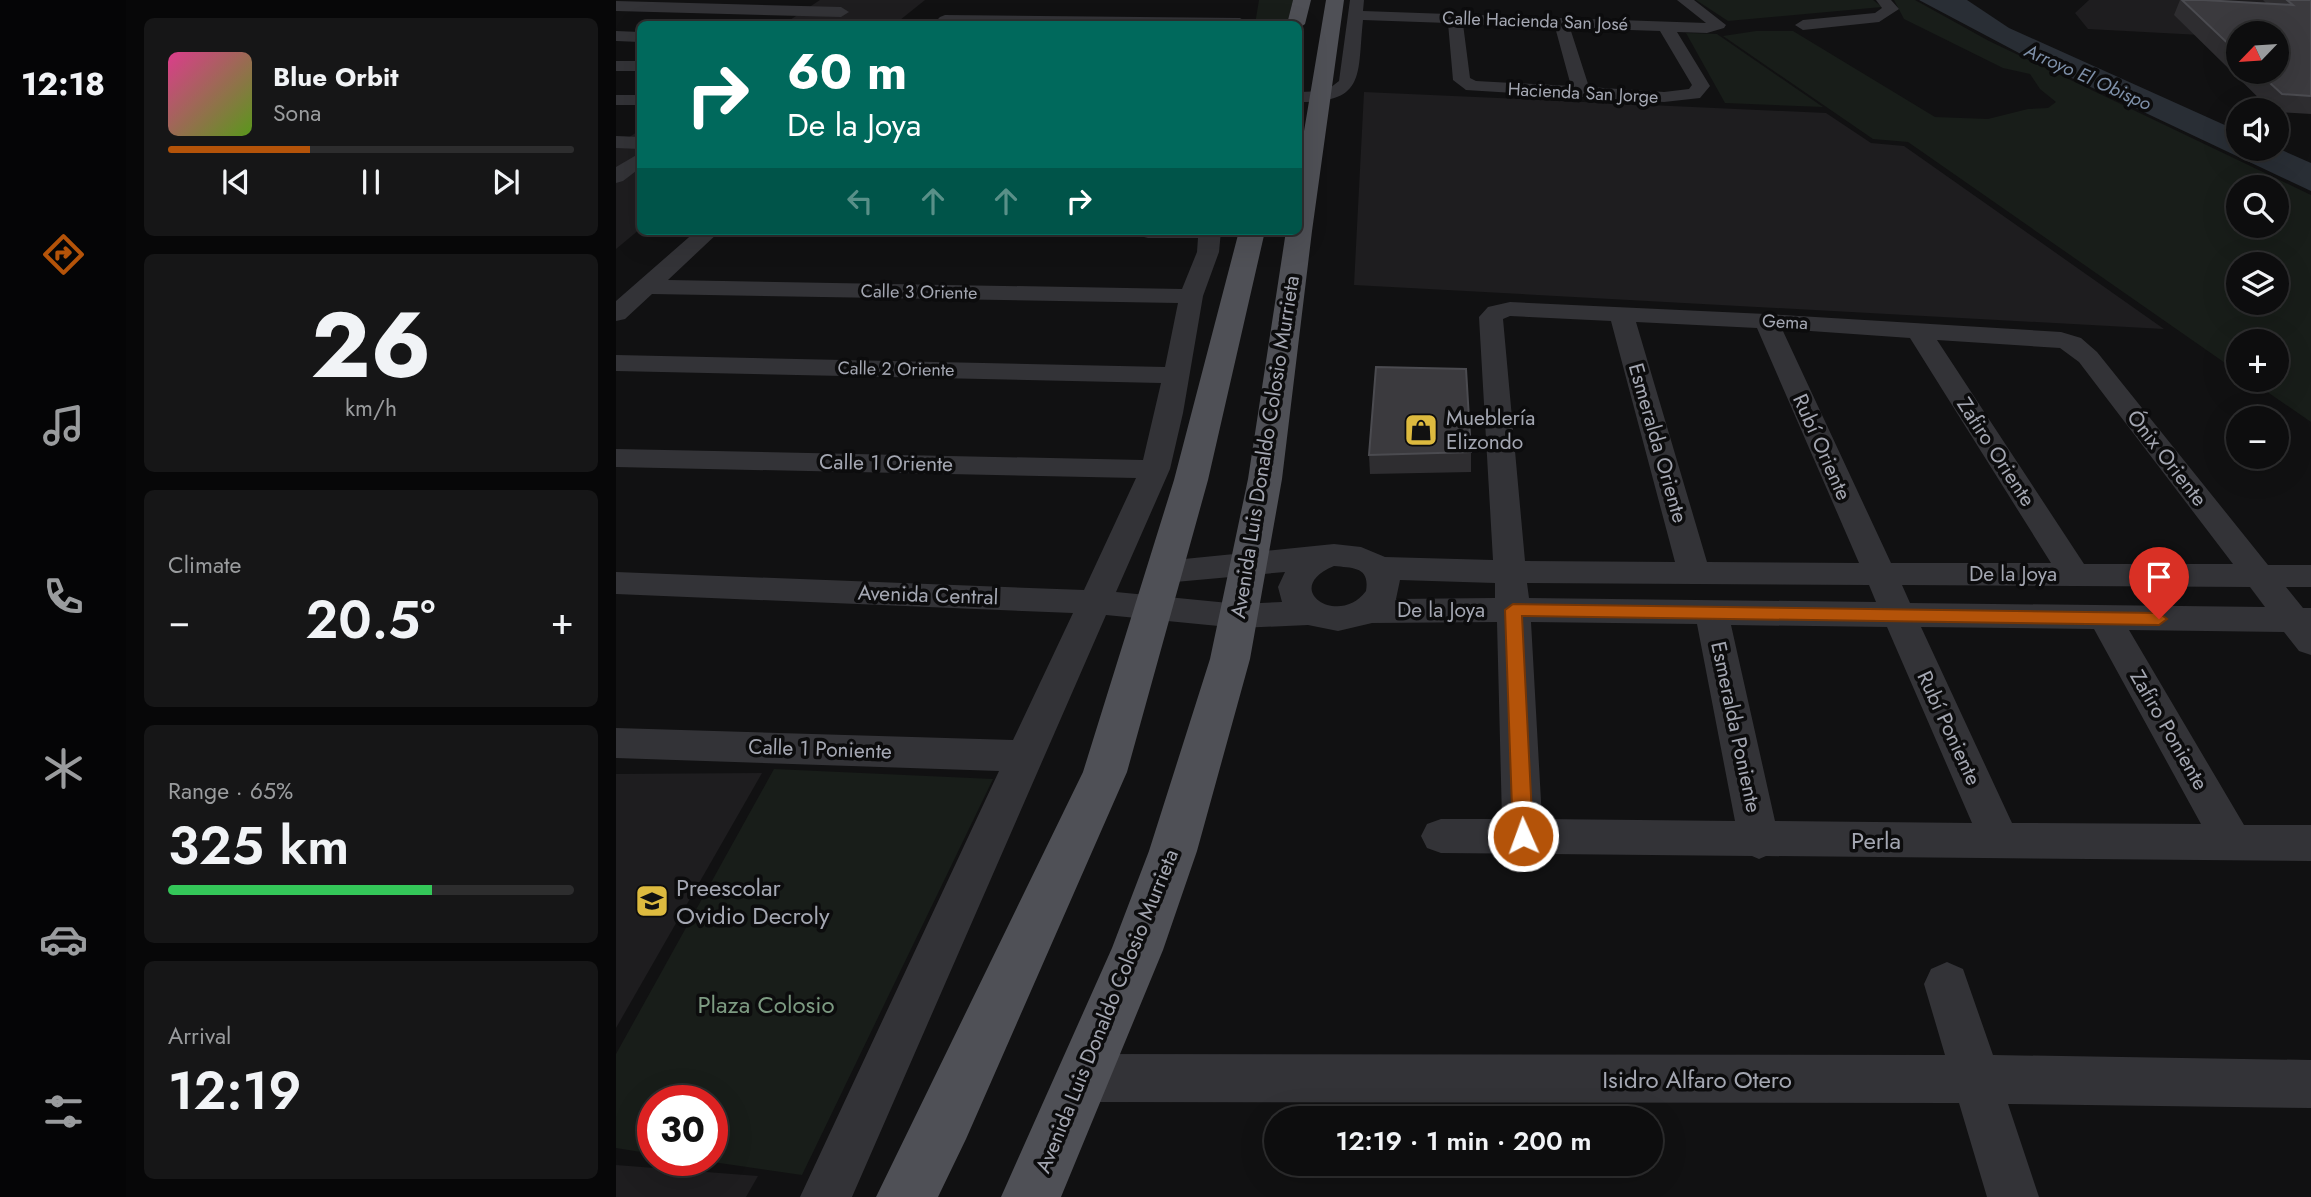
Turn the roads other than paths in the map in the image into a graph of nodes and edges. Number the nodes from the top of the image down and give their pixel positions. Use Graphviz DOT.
graph roads {
  1 [pos="688,0"];
  2 [pos="858,0"];
  3 [pos="1302,0"];
  4 [pos="1684,0"];
  5 [pos="1883,0"];
  6 [pos="1247,2"];
  7 [pos="1349,5"];
  8 [pos="616,6"];
  9 [pos="959,7"];
  10 [pos="633,8"];
  11 [pos="671,9"];
  12 [pos="841,12"];
  13 [pos="616,18"];
  14 [pos="1455,18"];
  15 [pos="828,21"];
  16 [pos="943,21"];
  17 [pos="1241,21"];
  18 [pos="1297,21"];
  19 [pos="1561,22"];
  20 [pos="1803,25"];
  21 [pos="1667,27"];
  22 [pos="616,36"];
  23 [pos="637,37"];
  24 [pos="616,66"];
  25 [pos="637,66"];
  26 [pos="1582,93"];
  27 [pos="616,100"];
  28 [pos="637,100"];
  29 [pos="1309,106"];
  30 [pos="616,142"];
  31 [pos="637,143"];
  32 [pos="1302,194"];
  33 [pos="705,235"];
  34 [pos="1210,235"];
  35 [pos="1251,235"];
  36 [pos="1298,235"];
  37 [pos="647,287"];
  38 [pos="1191,296"];
  39 [pos="616,314"];
  40 [pos="1622,315"];
  41 [pos="1766,321"];
  42 [pos="1918,330"];
  43 [pos="2072,344"];
  44 [pos="616,363"];
  45 [pos="1176,375"];
  46 [pos="616,458"];
  47 [pos="1155,469"];
  48 [pos="1322,558"];
  49 [pos="1249,563"];
  50 [pos="1380,568"];
  51 [pos="1694,571"];
  52 [pos="1509,572"];
  53 [pos="1879,574"];
  54 [pos="2074,574"];
  55 [pos="2258,575"];
  56 [pos="2311,576"];
  57 [pos="616,583"];
  58 [pos="1159,590"];
  59 [pos="1096,602"];
  60 [pos="1513,610"];
  61 [pos="1368,611"];
  62 [pos="1310,613"];
  63 [pos="1713,613"];
  64 [pos="1897,615"];
  65 [pos="1239,616"];
  66 [pos="2105,619"];
  67 [pos="2306,627"];
  68 [pos="616,743"];
  69 [pos="1024,756"];
  70 [pos="1441,836"];
  71 [pos="1523,836"];
  72 [pos="2000,840"];
  73 [pos="1759,841"];
  74 [pos="2232,842"];
  75 [pos="2311,843"];
  76 [pos="1947,984"];
  77 [pos="1084,1078"];
  78 [pos="1975,1079"];
  79 [pos="2311,1084"];
  80 [pos="826,1197"];
  81 [pos="906,1197"];
  82 [pos="1031,1197"];
  83 [pos="2013,1197"];
  1 -- 11 [label="street"];
  2 -- 12 [label="street"];
  3 -- 18 [label="main road"];
  4 -- 21 [label="street, Calle Hacienda San José"];
  5 -- 20 [label="street"];
  6 -- 17 [label="street"];
  7 -- 14 [label="street, Calle Hacienda San José"];
  7 -- 29 [label="main road, Avenida Luis Donaldo Colosio Murrieta"];
  8 -- 10 [label="street"];
  9 -- 16 [label="street"];
  10 -- 11 [label="street"];
  10 -- 13 [label="street"];
  11 -- 12 [label="street"];
  12 -- 15 [label="street"];
  14 -- 19 [label="street, Calle Hacienda San José"];
  14 -- 26 [label="street, Hacienda San Jorge"];
  19 -- 21 [label="street, Calle Hacienda San José"];
  19 -- 26 [label="street"];
  21 -- 26 [label="street, Hacienda San Jorge"];
  22 -- 23 [label="street"];
  24 -- 25 [label="street"];
  27 -- 28 [label="street"];
  29 -- 32 [label="main road, Avenida Luis Donaldo Colosio Murrieta"];
  30 -- 31 [label="street"];
  33 -- 37 [label="street"];
  34 -- 38 [label="street"];
  35 -- 58 [label="main road"];
  36 -- 49 [label="main road, Avenida Luis Donaldo Colosio Murrieta"];
  37 -- 38 [label="street, Calle 3 Oriente"];
  37 -- 39 [label="street"];
  38 -- 45 [label="street"];
  40 -- 41 [label="street, Gema"];
  40 -- 51 [label="street, Esmeralda Oriente"];
  40 -- 52 [label="street, Gema"];
  41 -- 42 [label="street, Gema"];
  41 -- 53 [label="street, Rubí Oriente"];
  42 -- 43 [label="street, Gema"];
  42 -- 54 [label="street, Zafiro Oriente"];
  43 -- 55 [label="street, Ónix Oriente"];
  44 -- 45 [label="street, Calle 2 Oriente"];
  45 -- 47 [label="street"];
  46 -- 47 [label="street, Calle 1 Oriente"];
  47 -- 59 [label="street"];
  48 -- 49 [label="street, De la Joya"];
  48 -- 50 [label="street, De la Joya"];
  48 -- 62 [label="street"];
  49 -- 58 [label="street, De la Joya"];
  49 -- 65 [label="main road, Avenida Luis Donaldo Colosio Murrieta"];
  50 -- 52 [label="street, De la Joya"];
  50 -- 61 [label="street, De la Joya"];
  51 -- 52 [label="street, De la Joya"];
  51 -- 53 [label="street, De la Joya"];
  52 -- 60 [label="street"];
  53 -- 54 [label="street, De la Joya"];
  53 -- 64 [label="street, Rubí Oriente"];
  54 -- 55 [label="street, De la Joya"];
  55 -- 56 [label="street, De la Joya"];
  55 -- 67 [label="street, Ónix Oriente"];
  57 -- 59 [label="street, Avenida Central"];
  58 -- 59 [label="street, Avenida Central"];
  58 -- 65 [label="street, Avenida Central"];
  58 -- 81 [label="main road"];
  59 -- 69 [label="street"];
  60 -- 61 [label="street, De la Joya"];
  60 -- 63 [label="street, De la Joya"];
  60 -- 71 [label="street"];
  61 -- 62 [label="street, De la Joya"];
  62 -- 65 [label="street, De la Joya"];
  63 -- 64 [label="street, De la Joya"];
  63 -- 73 [label="street, Esmeralda Poniente"];
  64 -- 66 [label="street, De la Joya"];
  64 -- 72 [label="street, Rubí Poniente"];
  65 -- 77 [label="main road, Avenida Luis Donaldo Colosio Murrieta"];
  66 -- 67 [label="street, De la Joya"];
  66 -- 74 [label="street, Zafiro Poniente"];
  68 -- 69 [label="street, Calle 1 Poniente"];
  69 -- 80 [label="street"];
  70 -- 71 [label="street, Perla"];
  71 -- 73 [label="street, Perla"];
  72 -- 73 [label="street, Perla"];
  72 -- 74 [label="street, Perla"];
  74 -- 75 [label="street, Perla"];
  76 -- 78 [label="street"];
  77 -- 78 [label="street, Isidro Alfaro Otero"];
  77 -- 82 [label="main road, Avenida Luis Donaldo Colosio Murrieta"];
  78 -- 79 [label="street, Isidro Alfaro Otero"];
  78 -- 83 [label="street"];
}
